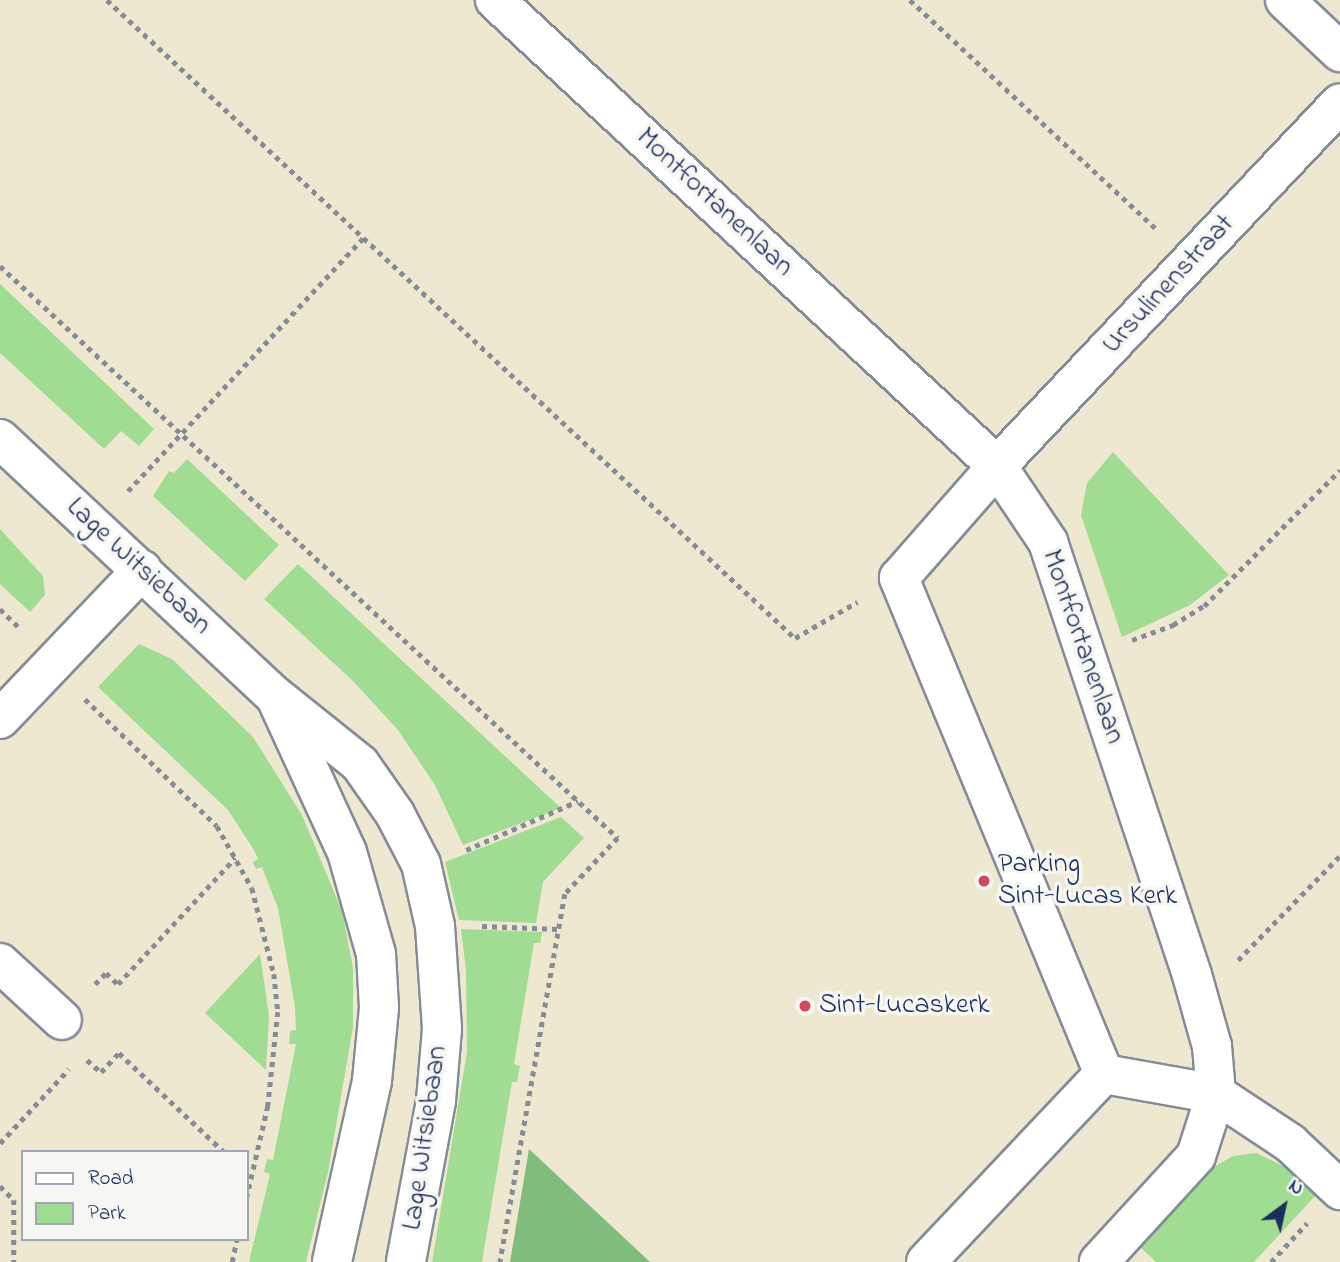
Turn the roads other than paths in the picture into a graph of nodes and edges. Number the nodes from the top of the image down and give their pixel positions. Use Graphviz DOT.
graph roads {
  1 [pos="495,0"];
  2 [pos="1285,0"];
  3 [pos="1340,52"];
  4 [pos="1340,103"];
  5 [pos="0,439"];
  6 [pos="997,466"];
  7 [pos="142,570"];
  8 [pos="274,695"];
  9 [pos="0,719"];
  10 [pos="0,943"];
  11 [pos="0,962"];
  12 [pos="62,1020"];
  13 [pos="1104,1074"];
  14 [pos="1216,1094"];
  15 [pos="1340,1190"];
  16 [pos="332,1262"];
  17 [pos="406,1262"];
  18 [pos="926,1262"];
  19 [pos="1099,1262"];
  1 -- 6 [label="street, Montfortanenlaan"];
  2 -- 3 [label="street"];
  4 -- 6 [label="street, Ursulinenstraat"];
  5 -- 7 [label="street, Lage Witsiebaan"];
  6 -- 13 [label="street, Ursulinenstraat"];
  6 -- 14 [label="street, Montfortanenlaan"];
  7 -- 8 [label="street, Lage Witsiebaan"];
  7 -- 9 [label="street"];
  8 -- 16 [label="street, Lage Witsiebaan"];
  8 -- 17 [label="street, Lage Witsiebaan"];
  10 -- 11 [label="street"];
  11 -- 12 [label="street"];
  13 -- 14 [label="street"];
  13 -- 18 [label="street"];
  14 -- 15 [label="street"];
  14 -- 19 [label="street, Montfortanenlaan"];
}
